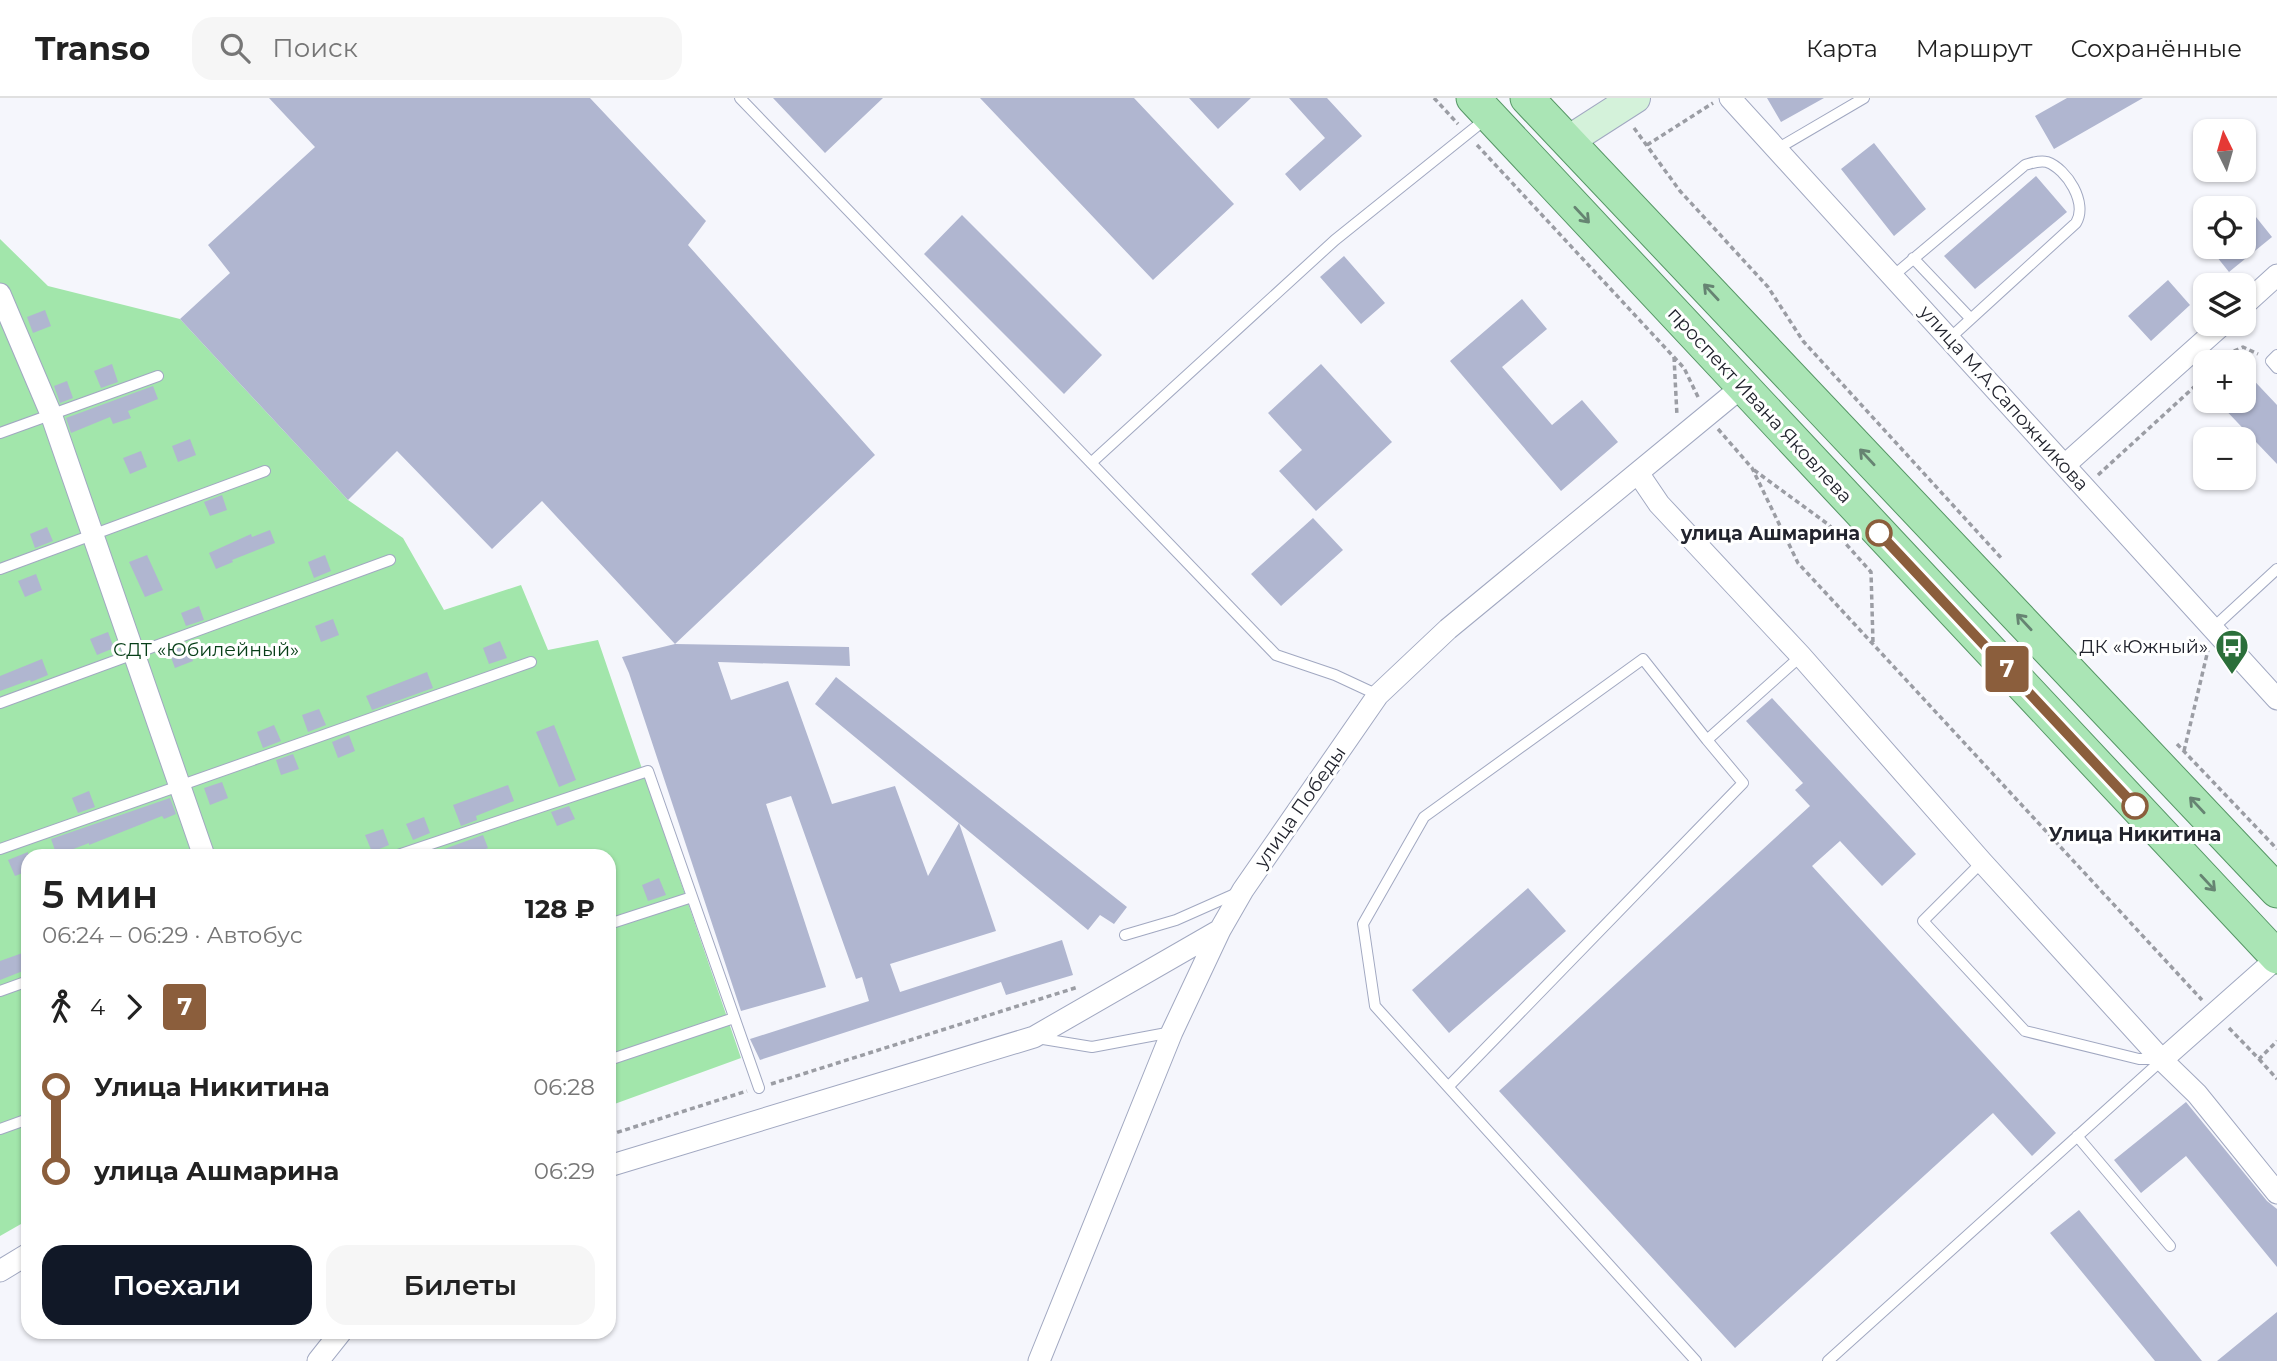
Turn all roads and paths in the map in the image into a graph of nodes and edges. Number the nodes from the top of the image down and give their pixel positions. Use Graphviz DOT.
graph roads {
  1 [pos="740,98"];
  2 [pos="1434,98"];
  3 [pos="1527,98"];
  4 [pos="1722,98"];
  5 [pos="1730,98"];
  6 [pos="1864,98"];
  7 [pos="1634,112"];
  8 [pos="1477,116"];
  9 [pos="1568,141"];
  10 [pos="1647,145"];
  11 [pos="1777,149"];
  12 [pos="1535,166"];
  13 [pos="1913,258"];
  14 [pos="1893,275"];
  15 [pos="2277,275"];
  16 [pos="2256,294"];
  17 [pos="1,299"];
  18 [pos="1971,319"];
  19 [pos="2210,336"];
  20 [pos="1950,338"];
  21 [pos="2256,353"];
  22 [pos="1674,356"];
  23 [pos="2275,361"];
  24 [pos="158,376"];
  25 [pos="1743,386"];
  26 [pos="2193,388"];
  27 [pos="1704,410"];
  28 [pos="51,414"];
  29 [pos="1717,427"];
  30 [pos="0,433"];
  31 [pos="1678,439"];
  32 [pos="1091,463"];
  33 [pos="2066,464"];
  34 [pos="1752,468"];
  35 [pos="265,471"];
  36 [pos="1638,472"];
  37 [pos="2098,475"];
  38 [pos="92,535"];
  39 [pos="390,560"];
  40 [pos="2007,564"];
  41 [pos="0,569"];
  42 [pos="2277,569"];
  43 [pos="2213,628"];
  44 [pos="1873,645"];
  45 [pos="133,654"];
  46 [pos="1801,656"];
  47 [pos="531,662"];
  48 [pos="1378,695"];
  49 [pos="2277,699"];
  50 [pos="0,703"];
  51 [pos="1707,740"];
  52 [pos="2174,741"];
  53 [pos="2183,751"];
  54 [pos="180,785"];
  55 [pos="0,849"];
  56 [pos="202,849"];
  57 [pos="416,849"];
  58 [pos="2277,849"];
  59 [pos="1982,862"];
  60 [pos="1243,890"];
  61 [pos="2277,891"];
  62 [pos="692,897"];
  63 [pos="616,923"];
  64 [pos="1220,930"];
  65 [pos="1125,935"];
  66 [pos="2277,958"];
  67 [pos="21,984"];
  68 [pos="1121,987"];
  69 [pos="0,991"];
  70 [pos="2215,1014"];
  71 [pos="734,1018"];
  72 [pos="1172,1031"];
  73 [pos="1034,1037"];
  74 [pos="2277,1041"];
  75 [pos="616,1058"];
  76 [pos="2259,1059"];
  77 [pos="2162,1060"];
  78 [pos="2277,1079"];
  79 [pos="1449,1086"];
  80 [pos="759,1088"];
  81 [pos="21,1122"];
  82 [pos="0,1129"];
  83 [pos="616,1133"];
  84 [pos="2077,1136"];
  85 [pos="616,1164"];
  86 [pos="2277,1193"];
  87 [pos="2170,1247"];
  88 [pos="21,1258"];
  89 [pos="0,1271"];
  90 [pos="335,1339"];
  91 [pos="318,1361"];
  92 [pos="1039,1361"];
  93 [pos="1696,1361"];
  94 [pos="1828,1361"];
  1 -- 32 [label="lane"];
  2 -- 8 [label="path"];
  3 -- 9 [label="main road"];
  4 -- 10 [label="path"];
  5 -- 11 [label="street, улица М.А.Сапожникова"];
  6 -- 11 [label="lane"];
  7 -- 9 [label="main road"];
  7 -- 10 [label="path"];
  8 -- 12 [label="main road, проспект Ивана Яковлева"];
  8 -- 22 [label="path"];
  8 -- 32 [label="lane"];
  9 -- 12 [label="main road"];
  61 -- 9 [label="main road, one-way"];
  10 -- 40 [label="path"];
  11 -- 14 [label="street, улица М.А.Сапожникова"];
  12 -- 25 [label="main road, проспект Ивана Яковлева, one-way"];
  13 -- 14 [label="lane"];
  13 -- 18 [label="lane"];
  13 -- 18 [label="lane"];
  14 -- 20 [label="street, улица М.А.Сапожникова"];
  15 -- 16 [label="street"];
  17 -- 28 [label="street"];
  18 -- 20 [label="lane"];
  19 -- 33 [label="street"];
  20 -- 33 [label="street, улица М.А.Сапожникова"];
  21 -- 23 [label="path"];
  22 -- 27 [label="path"];
  22 -- 31 [label="path"];
  24 -- 28 [label="lane"];
  25 -- 31 [label="street, улица Победы"];
  25 -- 66 [label="main road, проспект Ивана Яковлева, one-way"];
  26 -- 37 [label="path"];
  28 -- 30 [label="lane"];
  28 -- 38 [label="street"];
  29 -- 34 [label="path"];
  31 -- 36 [label="street, улица Победы"];
  32 -- 48 [label="lane"];
  33 -- 43 [label="street, улица М.А.Сапожникова"];
  34 -- 44 [label="path"];
  34 -- 44 [label="path"];
  35 -- 38 [label="lane"];
  36 -- 46 [label="street"];
  36 -- 48 [label="street, улица Победы"];
  38 -- 41 [label="lane"];
  38 -- 45 [label="street"];
  39 -- 45 [label="lane"];
  42 -- 43 [label="lane"];
  43 -- 49 [label="street, улица М.А.Сапожникова"];
  43 -- 53 [label="path"];
  44 -- 70 [label="path"];
  45 -- 50 [label="lane"];
  45 -- 54 [label="street"];
  46 -- 51 [label="lane"];
  46 -- 59 [label="street"];
  47 -- 54 [label="lane"];
  48 -- 60 [label="street, улица Победы"];
  51 -- 79 [label="lane"];
  51 -- 79 [label="lane"];
  52 -- 53 [label="path"];
  53 -- 58 [label="path"];
  54 -- 55 [label="lane"];
  54 -- 56 [label="street"];
  57 -- 62 [label="lane"];
  59 -- 77 [label="street"];
  59 -- 77 [label="lane"];
  60 -- 64 [label="street, улица Победы"];
  60 -- 65 [label="lane"];
  62 -- 63 [label="lane"];
  62 -- 71 [label="lane"];
  64 -- 68 [label="street"];
  64 -- 72 [label="street, улица Победы"];
  66 -- 70 [label="street"];
  67 -- 69 [label="lane"];
  68 -- 73 [label="street"];
  68 -- 80 [label="path"];
  70 -- 76 [label="path"];
  70 -- 77 [label="street"];
  71 -- 75 [label="lane"];
  71 -- 80 [label="lane"];
  72 -- 73 [label="lane"];
  72 -- 92 [label="street, улица Победы"];
  73 -- 85 [label="street"];
  74 -- 76 [label="path"];
  76 -- 78 [label="path"];
  77 -- 84 [label="lane"];
  77 -- 86 [label="street"];
  79 -- 93 [label="lane"];
  80 -- 83 [label="path"];
  81 -- 82 [label="lane"];
  84 -- 87 [label="lane"];
  84 -- 94 [label="lane"];
  88 -- 89 [label="street"];
  90 -- 91 [label="street"];
}
